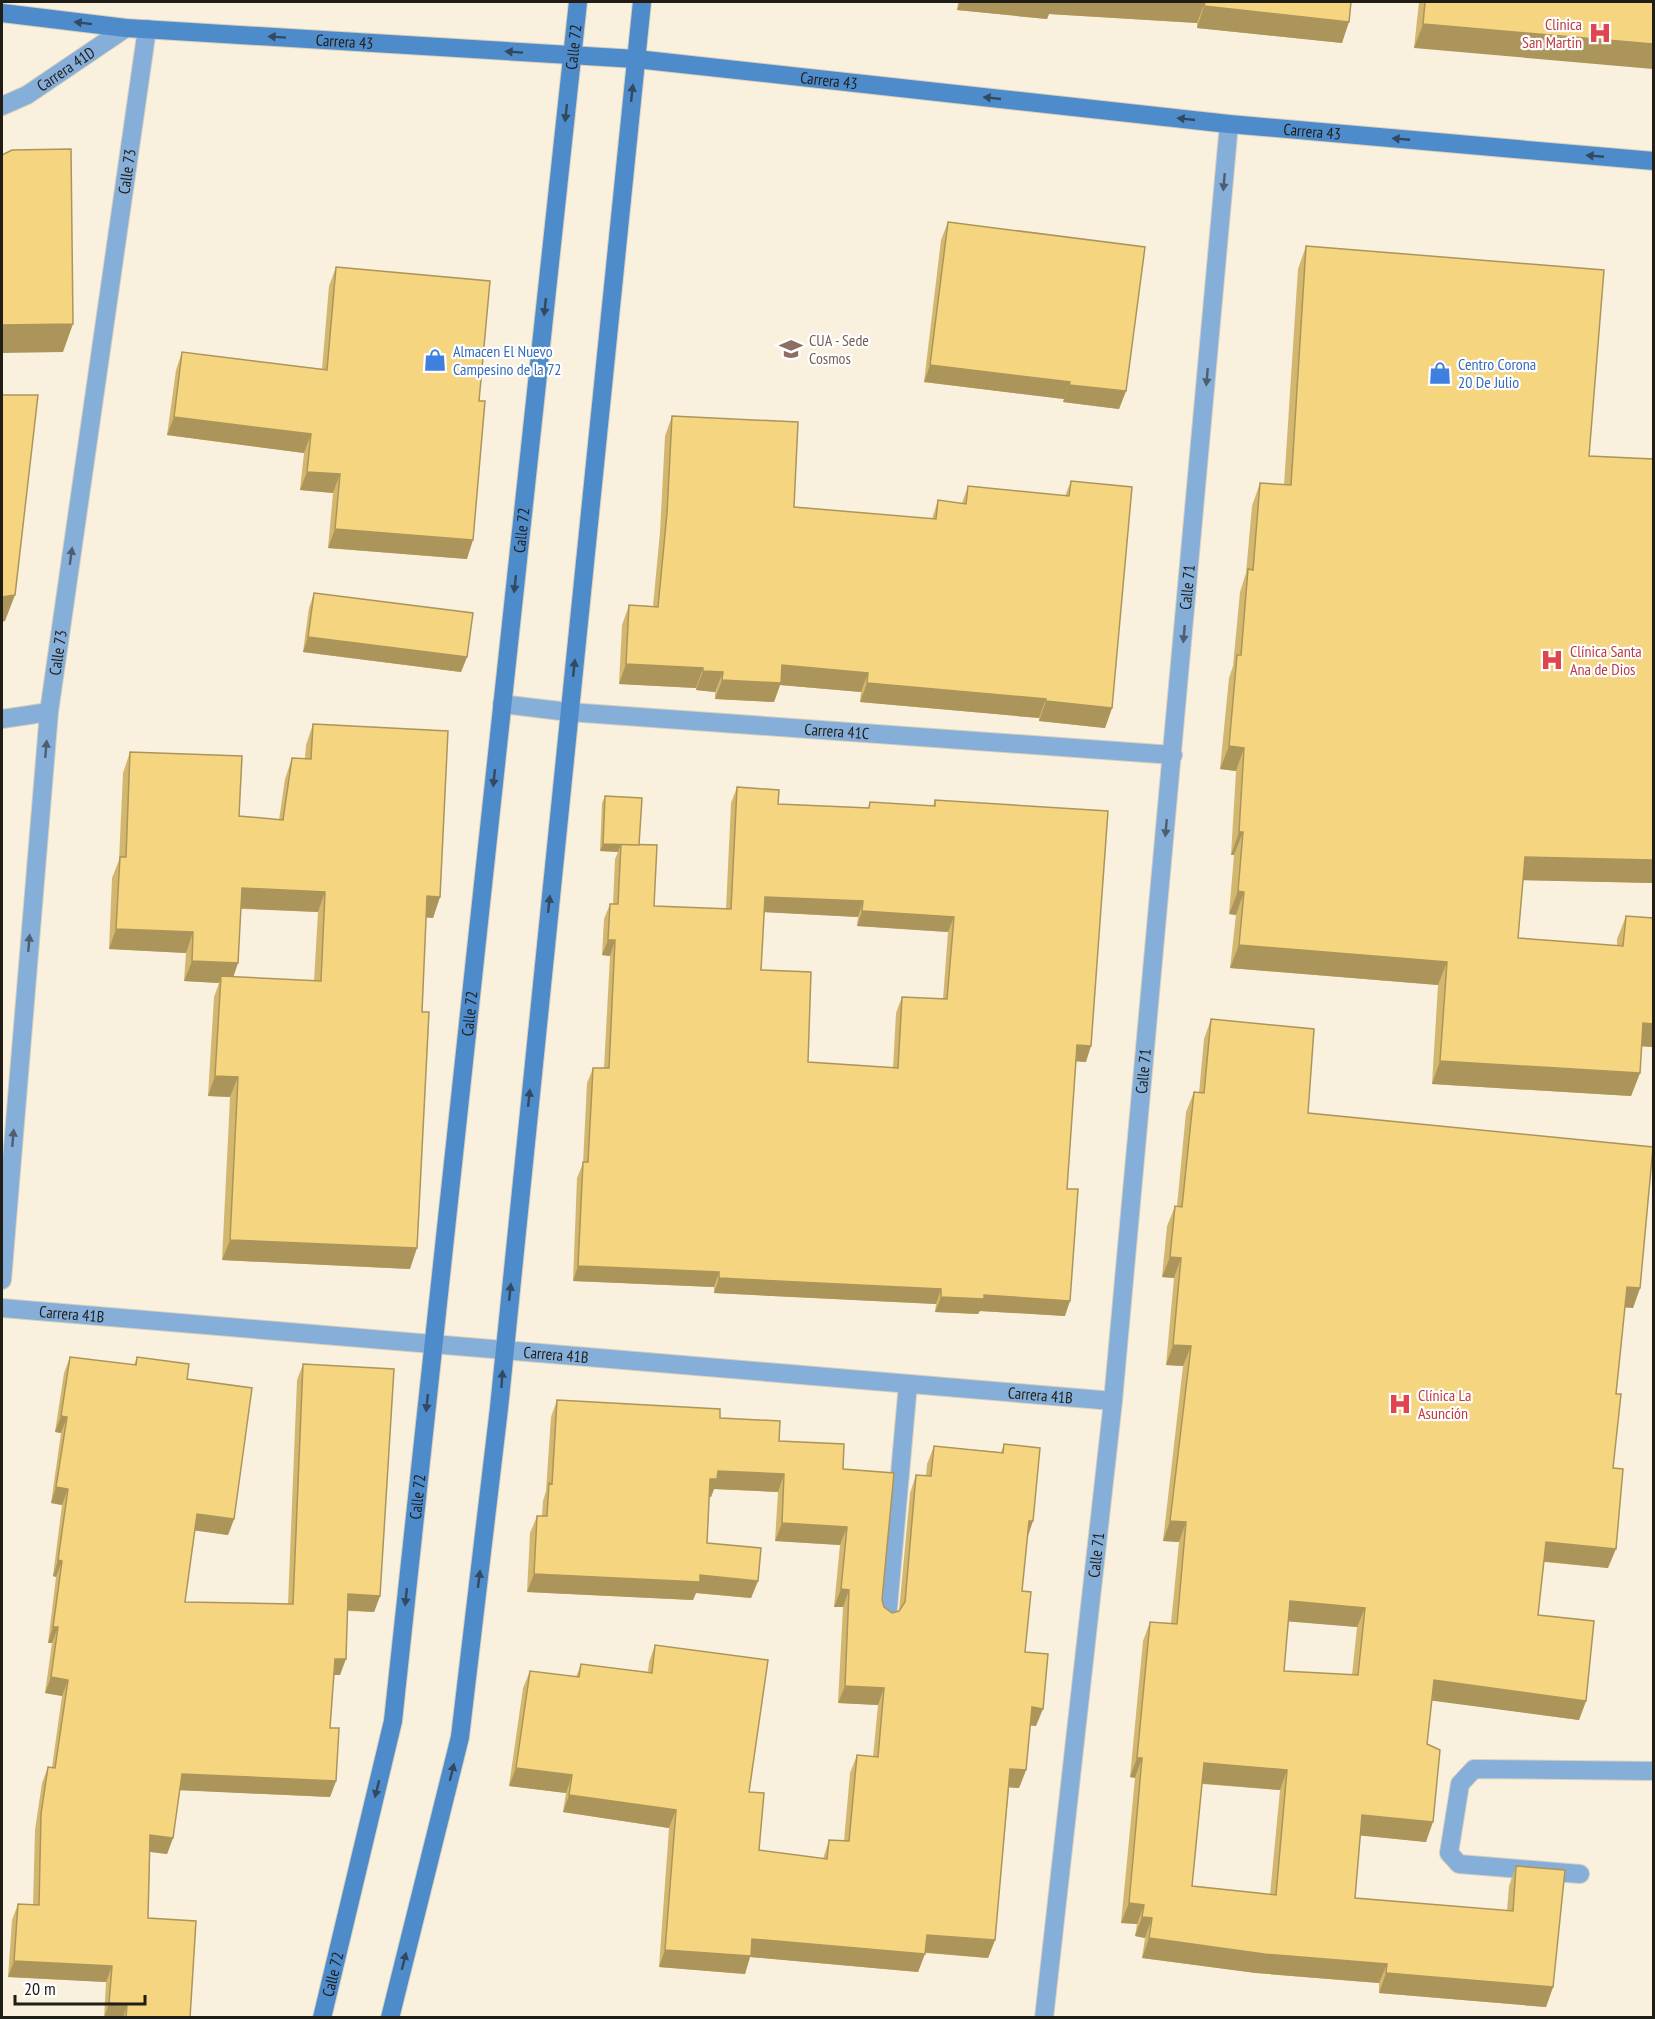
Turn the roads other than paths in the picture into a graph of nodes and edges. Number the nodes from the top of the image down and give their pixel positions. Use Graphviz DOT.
graph roads {
  1 [pos="578,2"];
  2 [pos="642,2"];
  3 [pos="2,13"];
  4 [pos="126,27"];
  5 [pos="147,28"];
  6 [pos="572,55"];
  7 [pos="636,59"];
  8 [pos="2,106"];
  9 [pos="1229,124"];
  10 [pos="1653,161"];
  11 [pos="502,704"];
  12 [pos="49,712"];
  13 [pos="569,712"];
  14 [pos="2,719"];
  15 [pos="1173,754"];
  16 [pos="2,1280"];
  17 [pos="2,1308"];
  18 [pos="434,1345"];
  19 [pos="504,1350"];
  20 [pos="908,1384"];
  21 [pos="1113,1401"];
  22 [pos="887,1619"];
  23 [pos="1653,1771"];
  24 [pos="1580,1874"];
  25 [pos="322,2018"];
  26 [pos="390,2018"];
  27 [pos="1044,2018"];
  1 -- 6 [label="main road, Calle 72"];
  2 -- 7 [label="main road"];
  4 -- 3 [label="main road, Carrera 43, one-way"];
  4 -- 5 [label="main road, Carrera 43"];
  4 -- 8 [label="street, Carrera 41D"];
  6 -- 5 [label="main road, Carrera 43, one-way"];
  12 -- 5 [label="street, Calle 73, one-way"];
  6 -- 7 [label="main road, Carrera 43"];
  6 -- 11 [label="main road, Calle 72, one-way"];
  9 -- 7 [label="main road, Carrera 43, one-way"];
  13 -- 7 [label="main road, one-way"];
  10 -- 9 [label="main road, Carrera 43, one-way"];
  9 -- 15 [label="street, Calle 71, one-way"];
  11 -- 13 [label="street, Carrera 41C"];
  11 -- 18 [label="main road, Calle 72, one-way"];
  12 -- 14 [label="street"];
  16 -- 12 [label="street, Calle 73, one-way"];
  13 -- 15 [label="street, Carrera 41C"];
  19 -- 13 [label="main road, one-way"];
  15 -- 21 [label="street, Calle 71, one-way"];
  17 -- 18 [label="street, Carrera 41B"];
  18 -- 19 [label="street, Carrera 41B"];
  18 -- 25 [label="main road, Calle 72, one-way"];
  19 -- 20 [label="street, Carrera 41B"];
  26 -- 19 [label="main road, one-way"];
  20 -- 21 [label="street, Carrera 41B"];
  20 -- 22 [label="street"];
  21 -- 27 [label="street, Calle 71"];
  23 -- 24 [label="street"];
}
